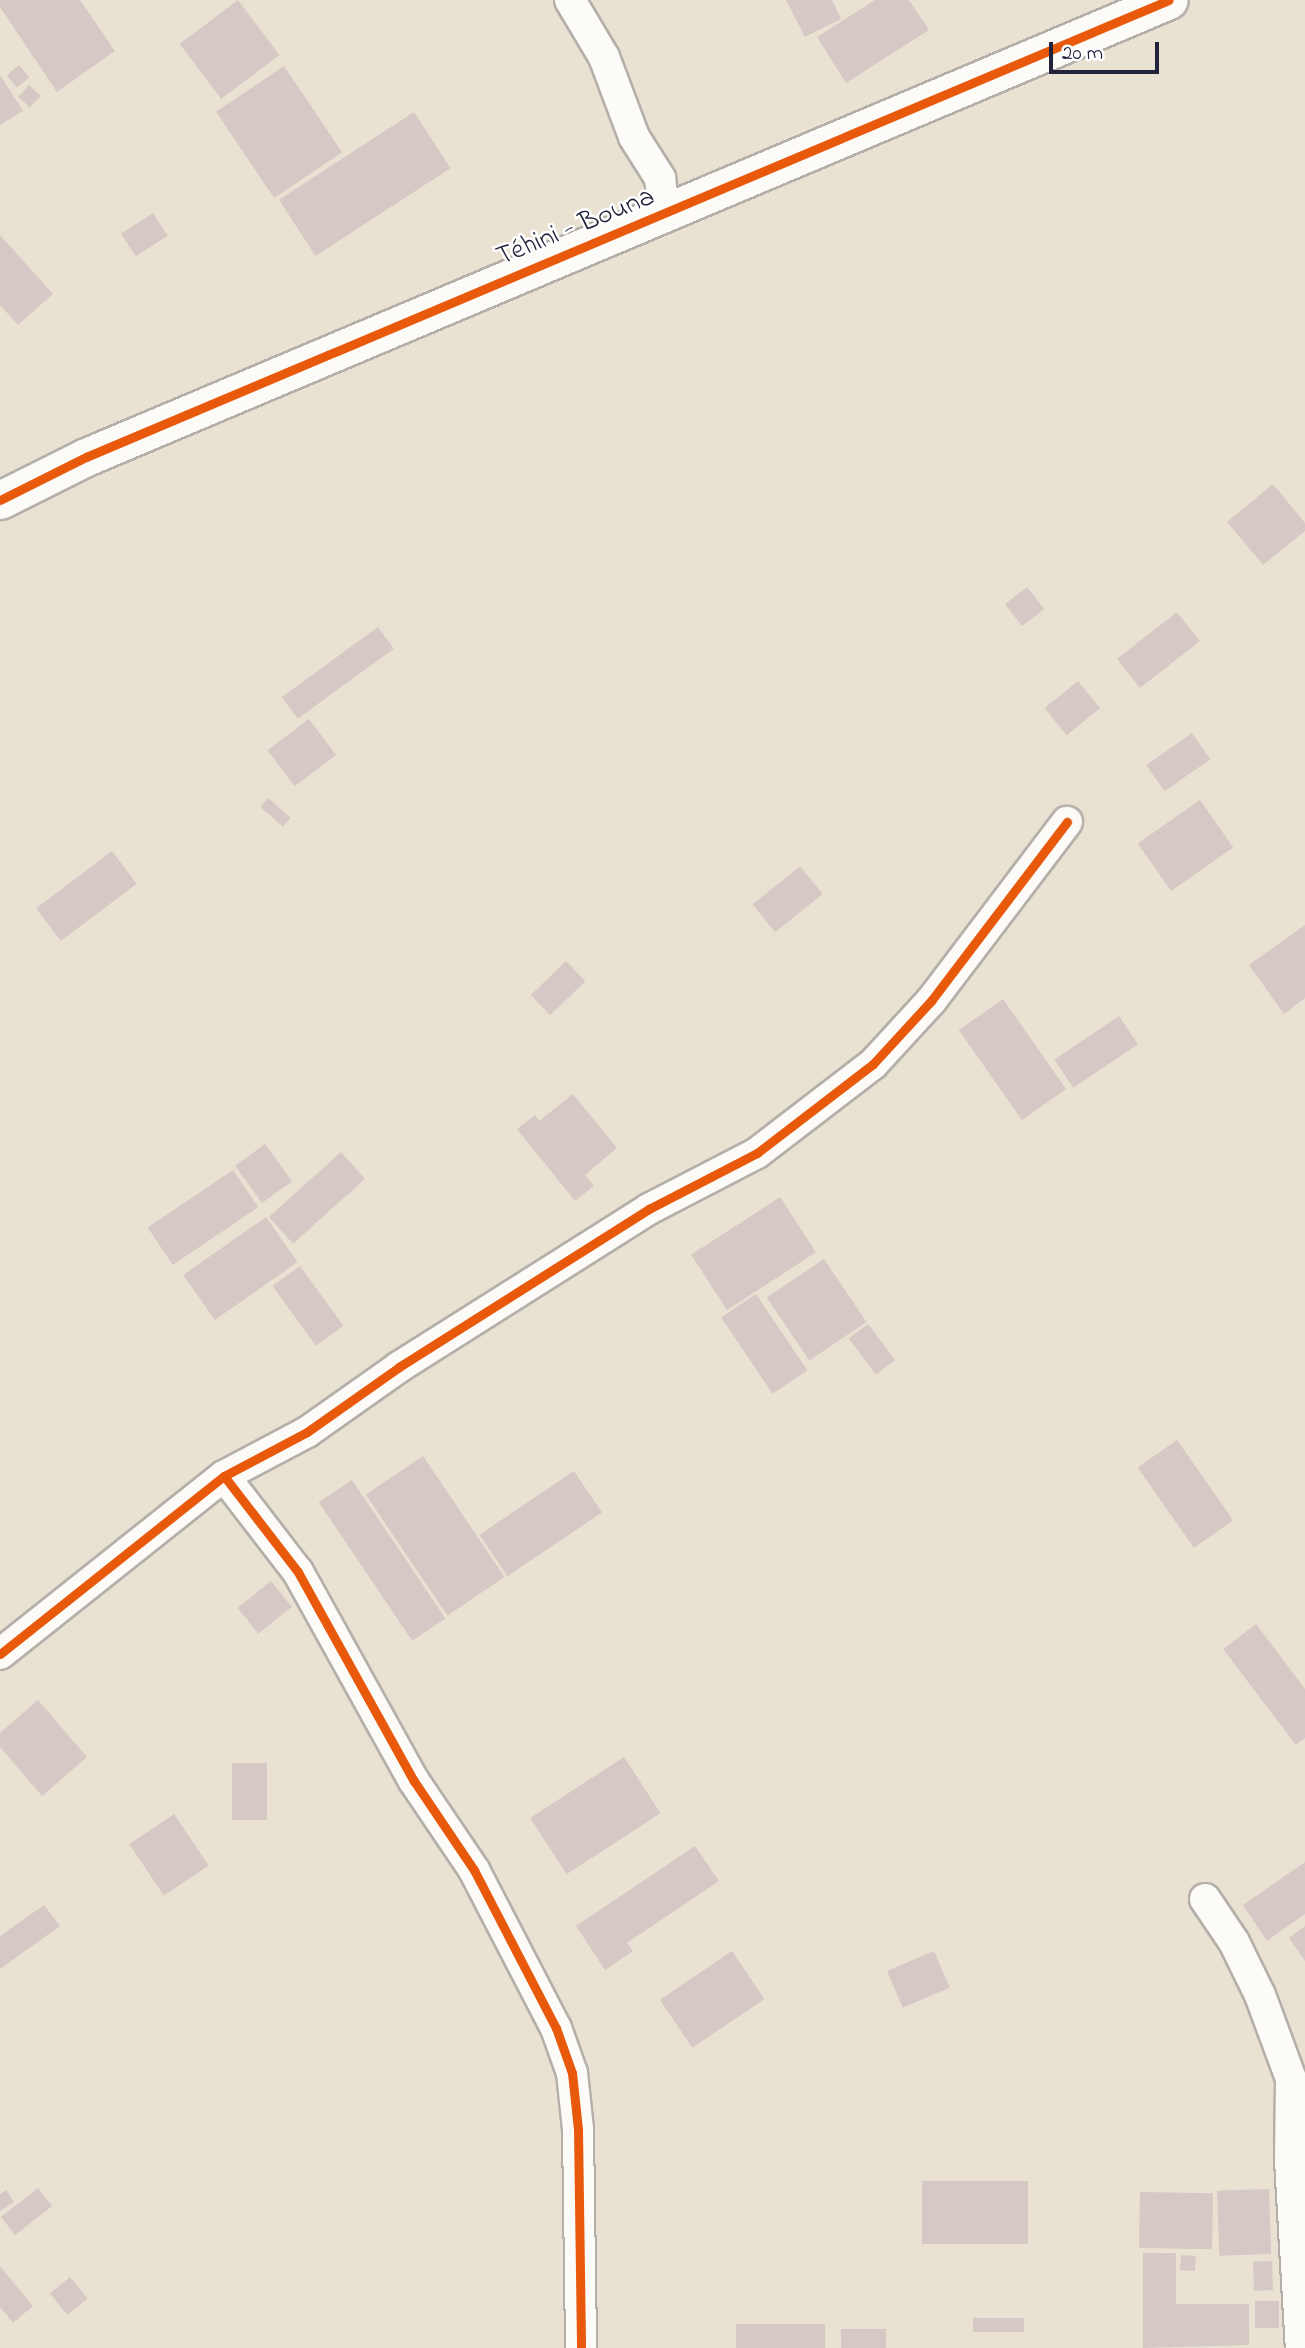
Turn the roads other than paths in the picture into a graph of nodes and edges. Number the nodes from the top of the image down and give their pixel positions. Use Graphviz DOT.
graph roads {
  1 [pos="570,0"];
  2 [pos="1170,0"];
  3 [pos="665,216"];
  4 [pos="0,500"];
  5 [pos="1067,822"];
  6 [pos="224,1476"];
  7 [pos="0,1654"];
  8 [pos="1205,1899"];
  9 [pos="581,2348"];
  10 [pos="1301,2348"];
  1 -- 3 [label="street"];
  2 -- 3 [label="street, Téhini - Bouna"];
  3 -- 4 [label="street, Téhini - Bouna"];
  5 -- 6 [label="street"];
  6 -- 7 [label="street"];
  6 -- 9 [label="street"];
  8 -- 10 [label="street"];
}
